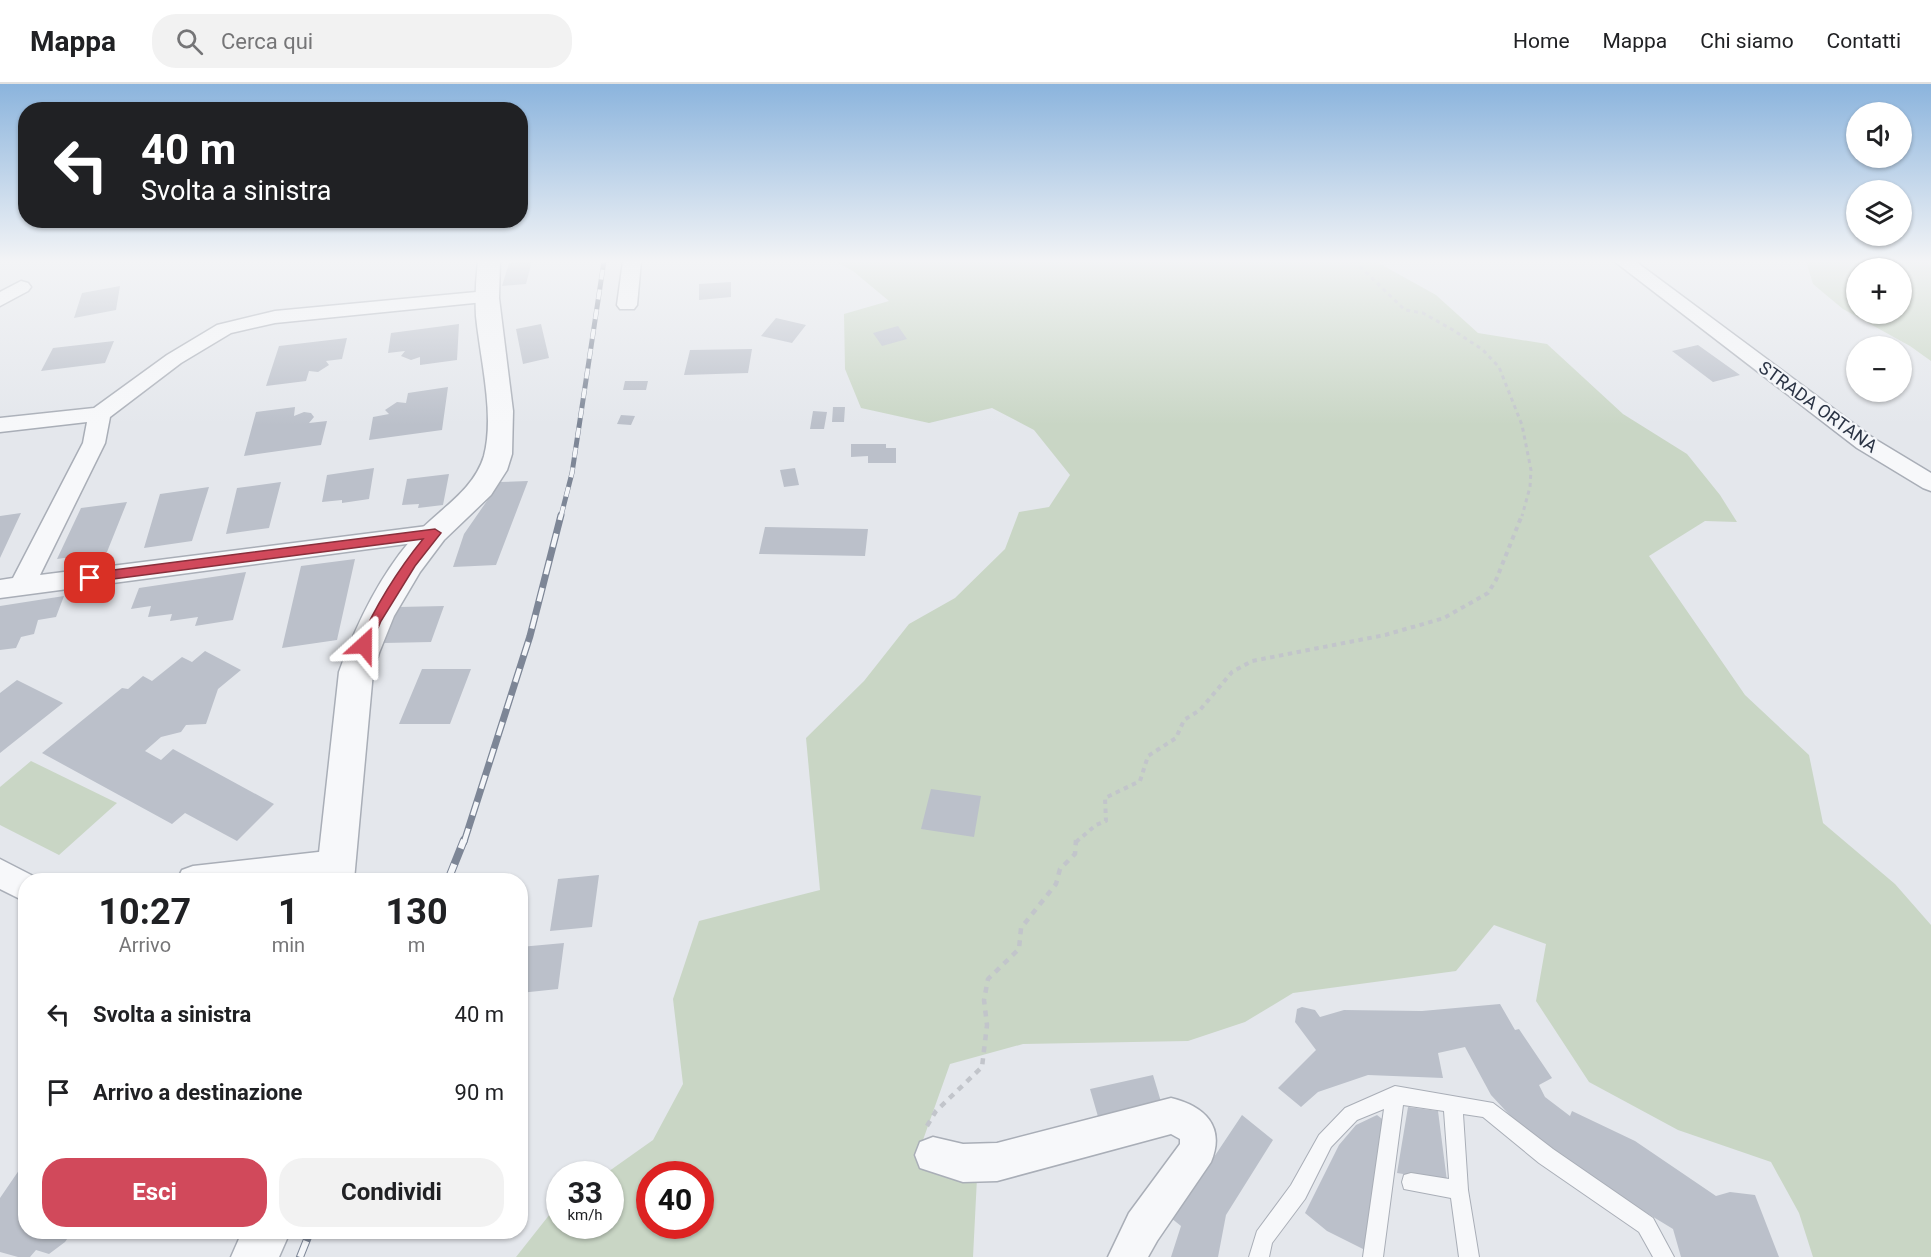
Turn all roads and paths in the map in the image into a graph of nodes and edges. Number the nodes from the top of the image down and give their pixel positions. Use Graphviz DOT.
graph roads {
  1 [pos="288,316"];
  2 [pos="489,316"];
  3 [pos="1428,316"];
  4 [pos="1696,316"];
  5 [pos="99,414"];
  6 [pos="0,425"];
  7 [pos="1931,483"];
  8 [pos="435,533"];
  9 [pos="10,588"];
  10 [pos="336,872"];
  11 [pos="0,873"];
  12 [pos="318,873"];
  13 [pos="18,883"];
  14 [pos="1395,1095"];
  15 [pos="1454,1105"];
  16 [pos="933,1155"];
  17 [pos="1396,1179"];
  18 [pos="1459,1190"];
  19 [pos="263,1239"];
  20 [pos="255,1257"];
  21 [pos="1127,1257"];
  22 [pos="1259,1257"];
  23 [pos="1373,1257"];
  24 [pos="1469,1257"];
  25 [pos="1664,1257"];
  1 -- 5 [label="street"];
  2 -- 8 [label="street"];
  3 -- 16 [label="path"];
  4 -- 7 [label="street, STRADA ORTANA"];
  5 -- 6 [label="street"];
  5 -- 9 [label="street"];
  8 -- 9 [label="street"];
  8 -- 10 [label="street"];
  10 -- 12 [label="street"];
  11 -- 13 [label="street"];
  14 -- 15 [label="lane"];
  14 -- 17 [label="lane"];
  14 -- 22 [label="lane"];
  15 -- 18 [label="lane"];
  15 -- 25 [label="lane"];
  16 -- 21 [label="street"];
  17 -- 18 [label="lane"];
  17 -- 23 [label="lane"];
  18 -- 24 [label="lane"];
  19 -- 20 [label="street"];
}
